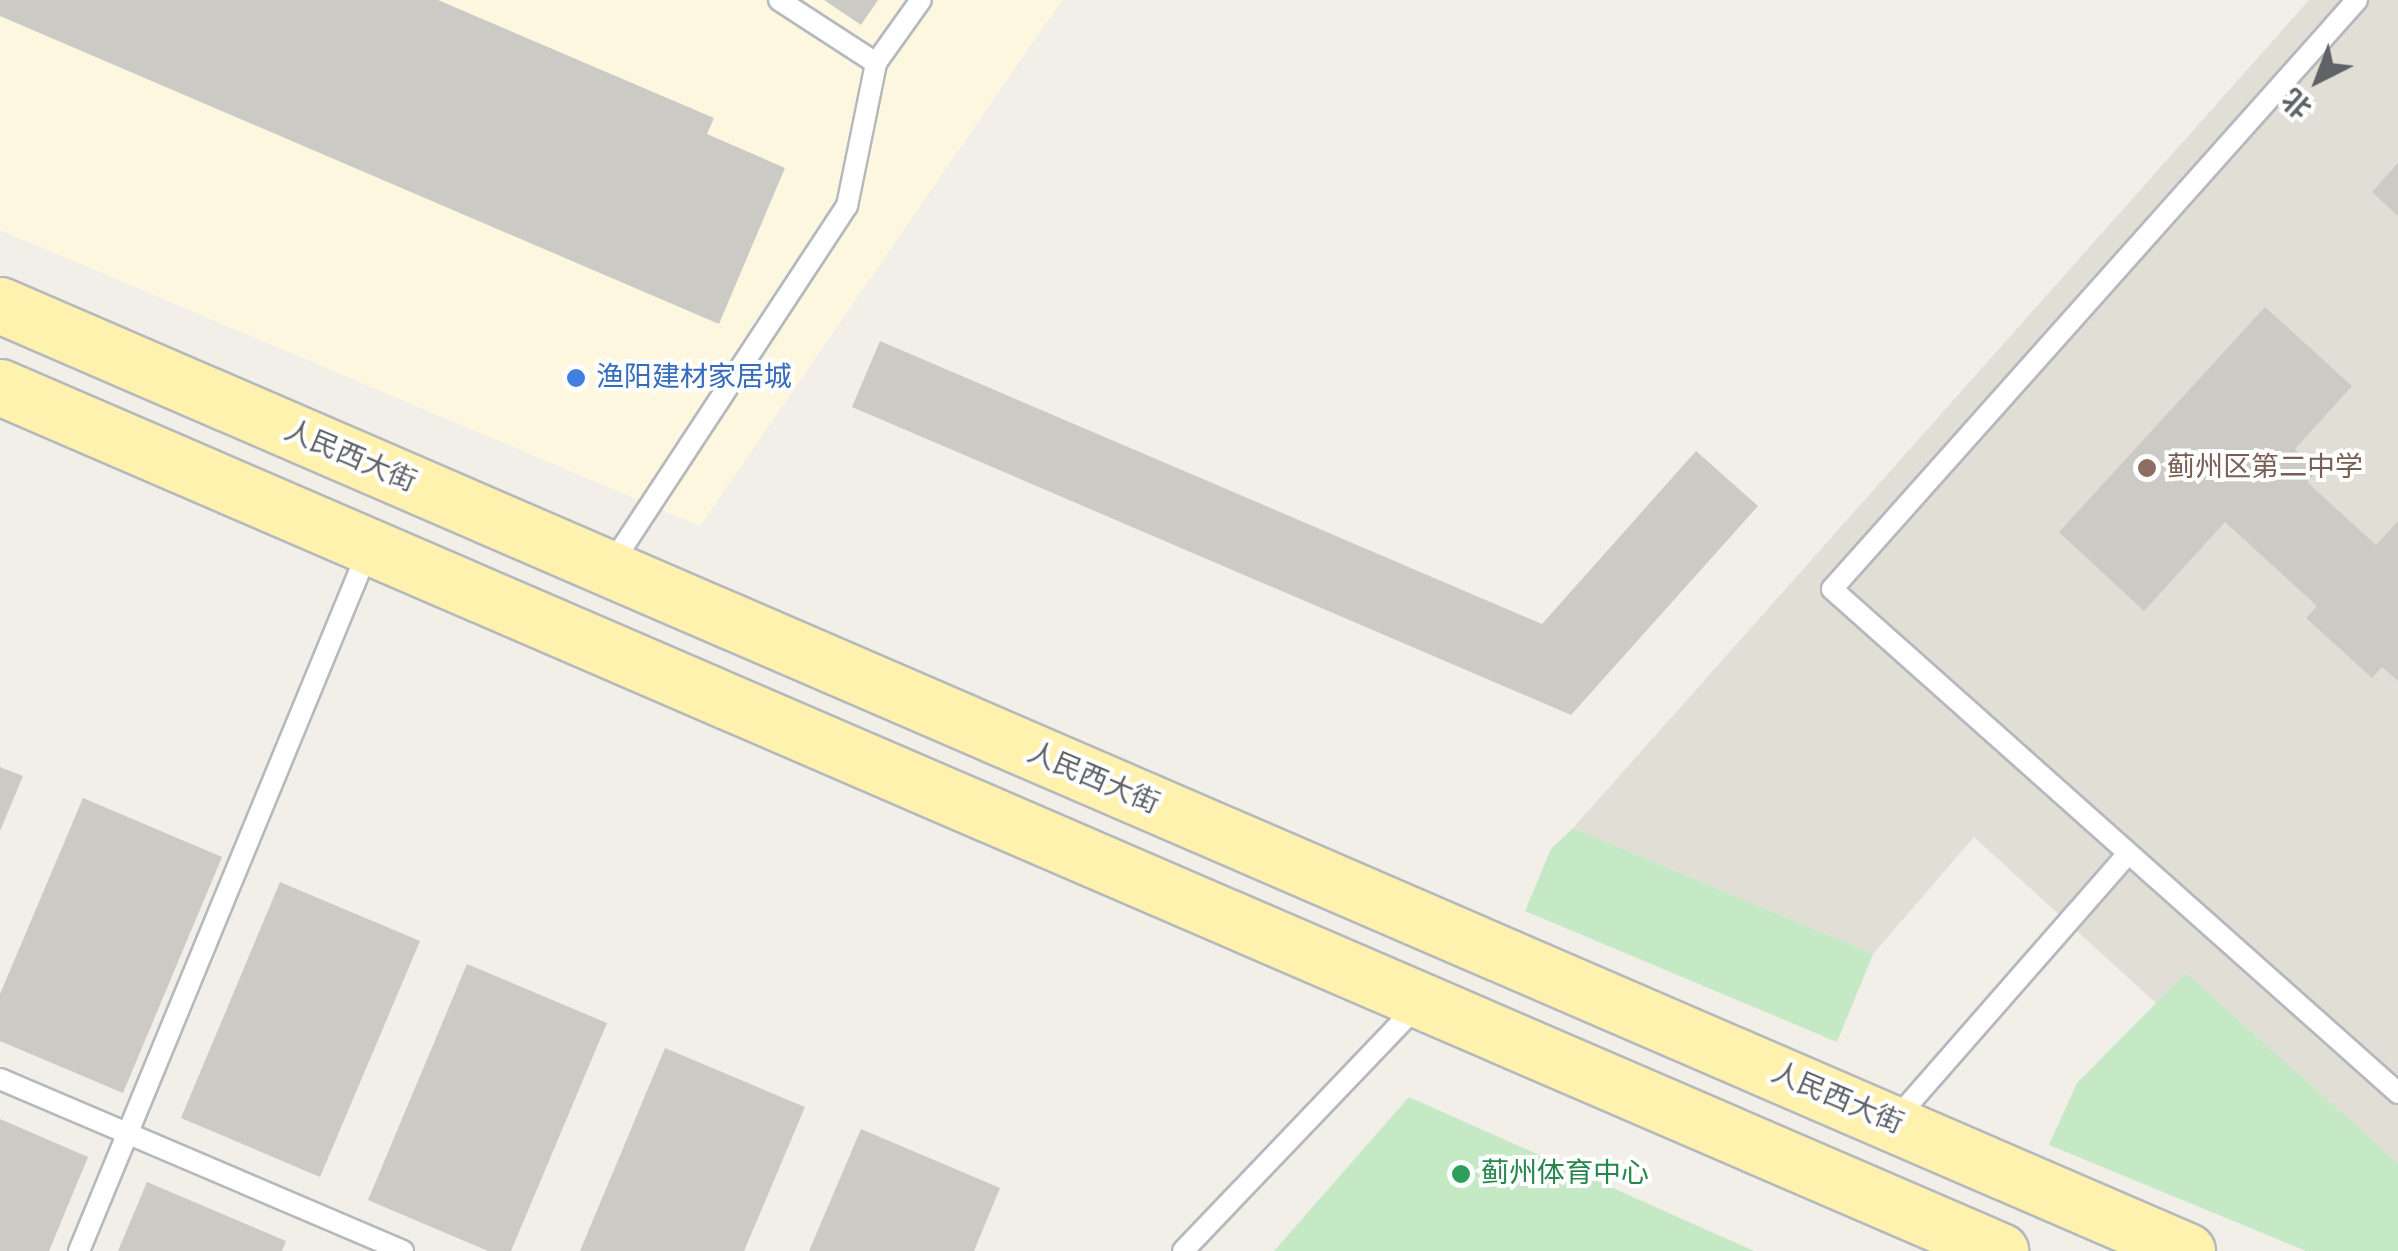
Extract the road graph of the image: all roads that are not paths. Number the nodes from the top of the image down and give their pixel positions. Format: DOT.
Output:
graph roads {
  1 [pos="778,0"];
  2 [pos="921,0"];
  3 [pos="2356,0"];
  4 [pos="876,63"];
  5 [pos="0,305"];
  6 [pos="0,387"];
  7 [pos="370,548"];
  8 [pos="608,569"];
  9 [pos="2127,855"];
  10 [pos="1424,999"];
  11 [pos="0,1079"];
  12 [pos="2398,1092"];
  13 [pos="1893,1123"];
  14 [pos="129,1134"];
  15 [pos="78,1251"];
  16 [pos="403,1251"];
  17 [pos="1183,1251"];
  18 [pos="2000,1251"];
  19 [pos="2187,1251"];
  1 -- 4 [label="lane"];
  2 -- 4 [label="lane"];
  3 -- 9 [label="lane"];
  4 -- 8 [label="lane"];
  5 -- 8 [label="main road, 人民西大街"];
  6 -- 7 [label="main road"];
  7 -- 10 [label="main road"];
  7 -- 14 [label="lane"];
  8 -- 13 [label="main road, 人民西大街"];
  9 -- 12 [label="lane"];
  9 -- 13 [label="lane"];
  10 -- 17 [label="lane"];
  10 -- 18 [label="main road"];
  11 -- 14 [label="lane"];
  13 -- 19 [label="main road, 人民西大街"];
  14 -- 15 [label="lane"];
  14 -- 16 [label="lane"];
}
